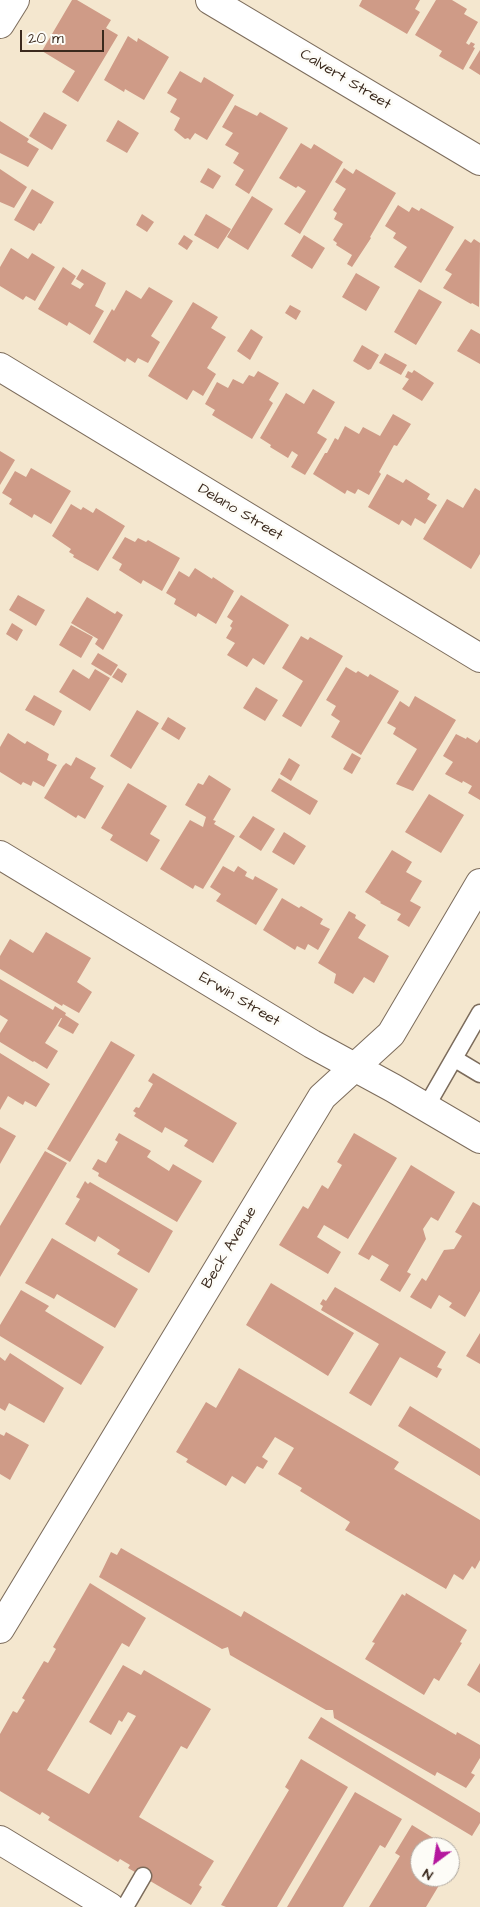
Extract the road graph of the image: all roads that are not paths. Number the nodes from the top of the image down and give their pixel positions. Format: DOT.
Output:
graph roads {
  1 [pos="15,0"];
  2 [pos="210,0"];
  3 [pos="0,24"];
  4 [pos="480,161"];
  5 [pos="0,367"];
  6 [pos="480,658"];
  7 [pos="0,856"];
  8 [pos="480,883"];
  9 [pos="480,1013"];
  10 [pos="455,1059"];
  11 [pos="355,1068"];
  12 [pos="480,1074"];
  13 [pos="426,1107"];
  14 [pos="480,1139"];
  15 [pos="0,1630"];
  16 [pos="0,1840"];
  17 [pos="143,1876"];
  18 [pos="110,1907"];
  19 [pos="125,1907"];
  1 -- 3 [label="street"];
  2 -- 4 [label="street, Calvert Street"];
  5 -- 6 [label="street, Delano Street"];
  7 -- 11 [label="street, Erwin Street"];
  8 -- 11 [label="street, Beck Avenue"];
  9 -- 10 [label="lane"];
  10 -- 12 [label="lane"];
  10 -- 13 [label="lane"];
  11 -- 13 [label="street, Erwin Street"];
  11 -- 15 [label="street, Beck Avenue"];
  13 -- 14 [label="street, Erwin Street"];
  16 -- 18 [label="street"];
  17 -- 19 [label="lane"];
}
